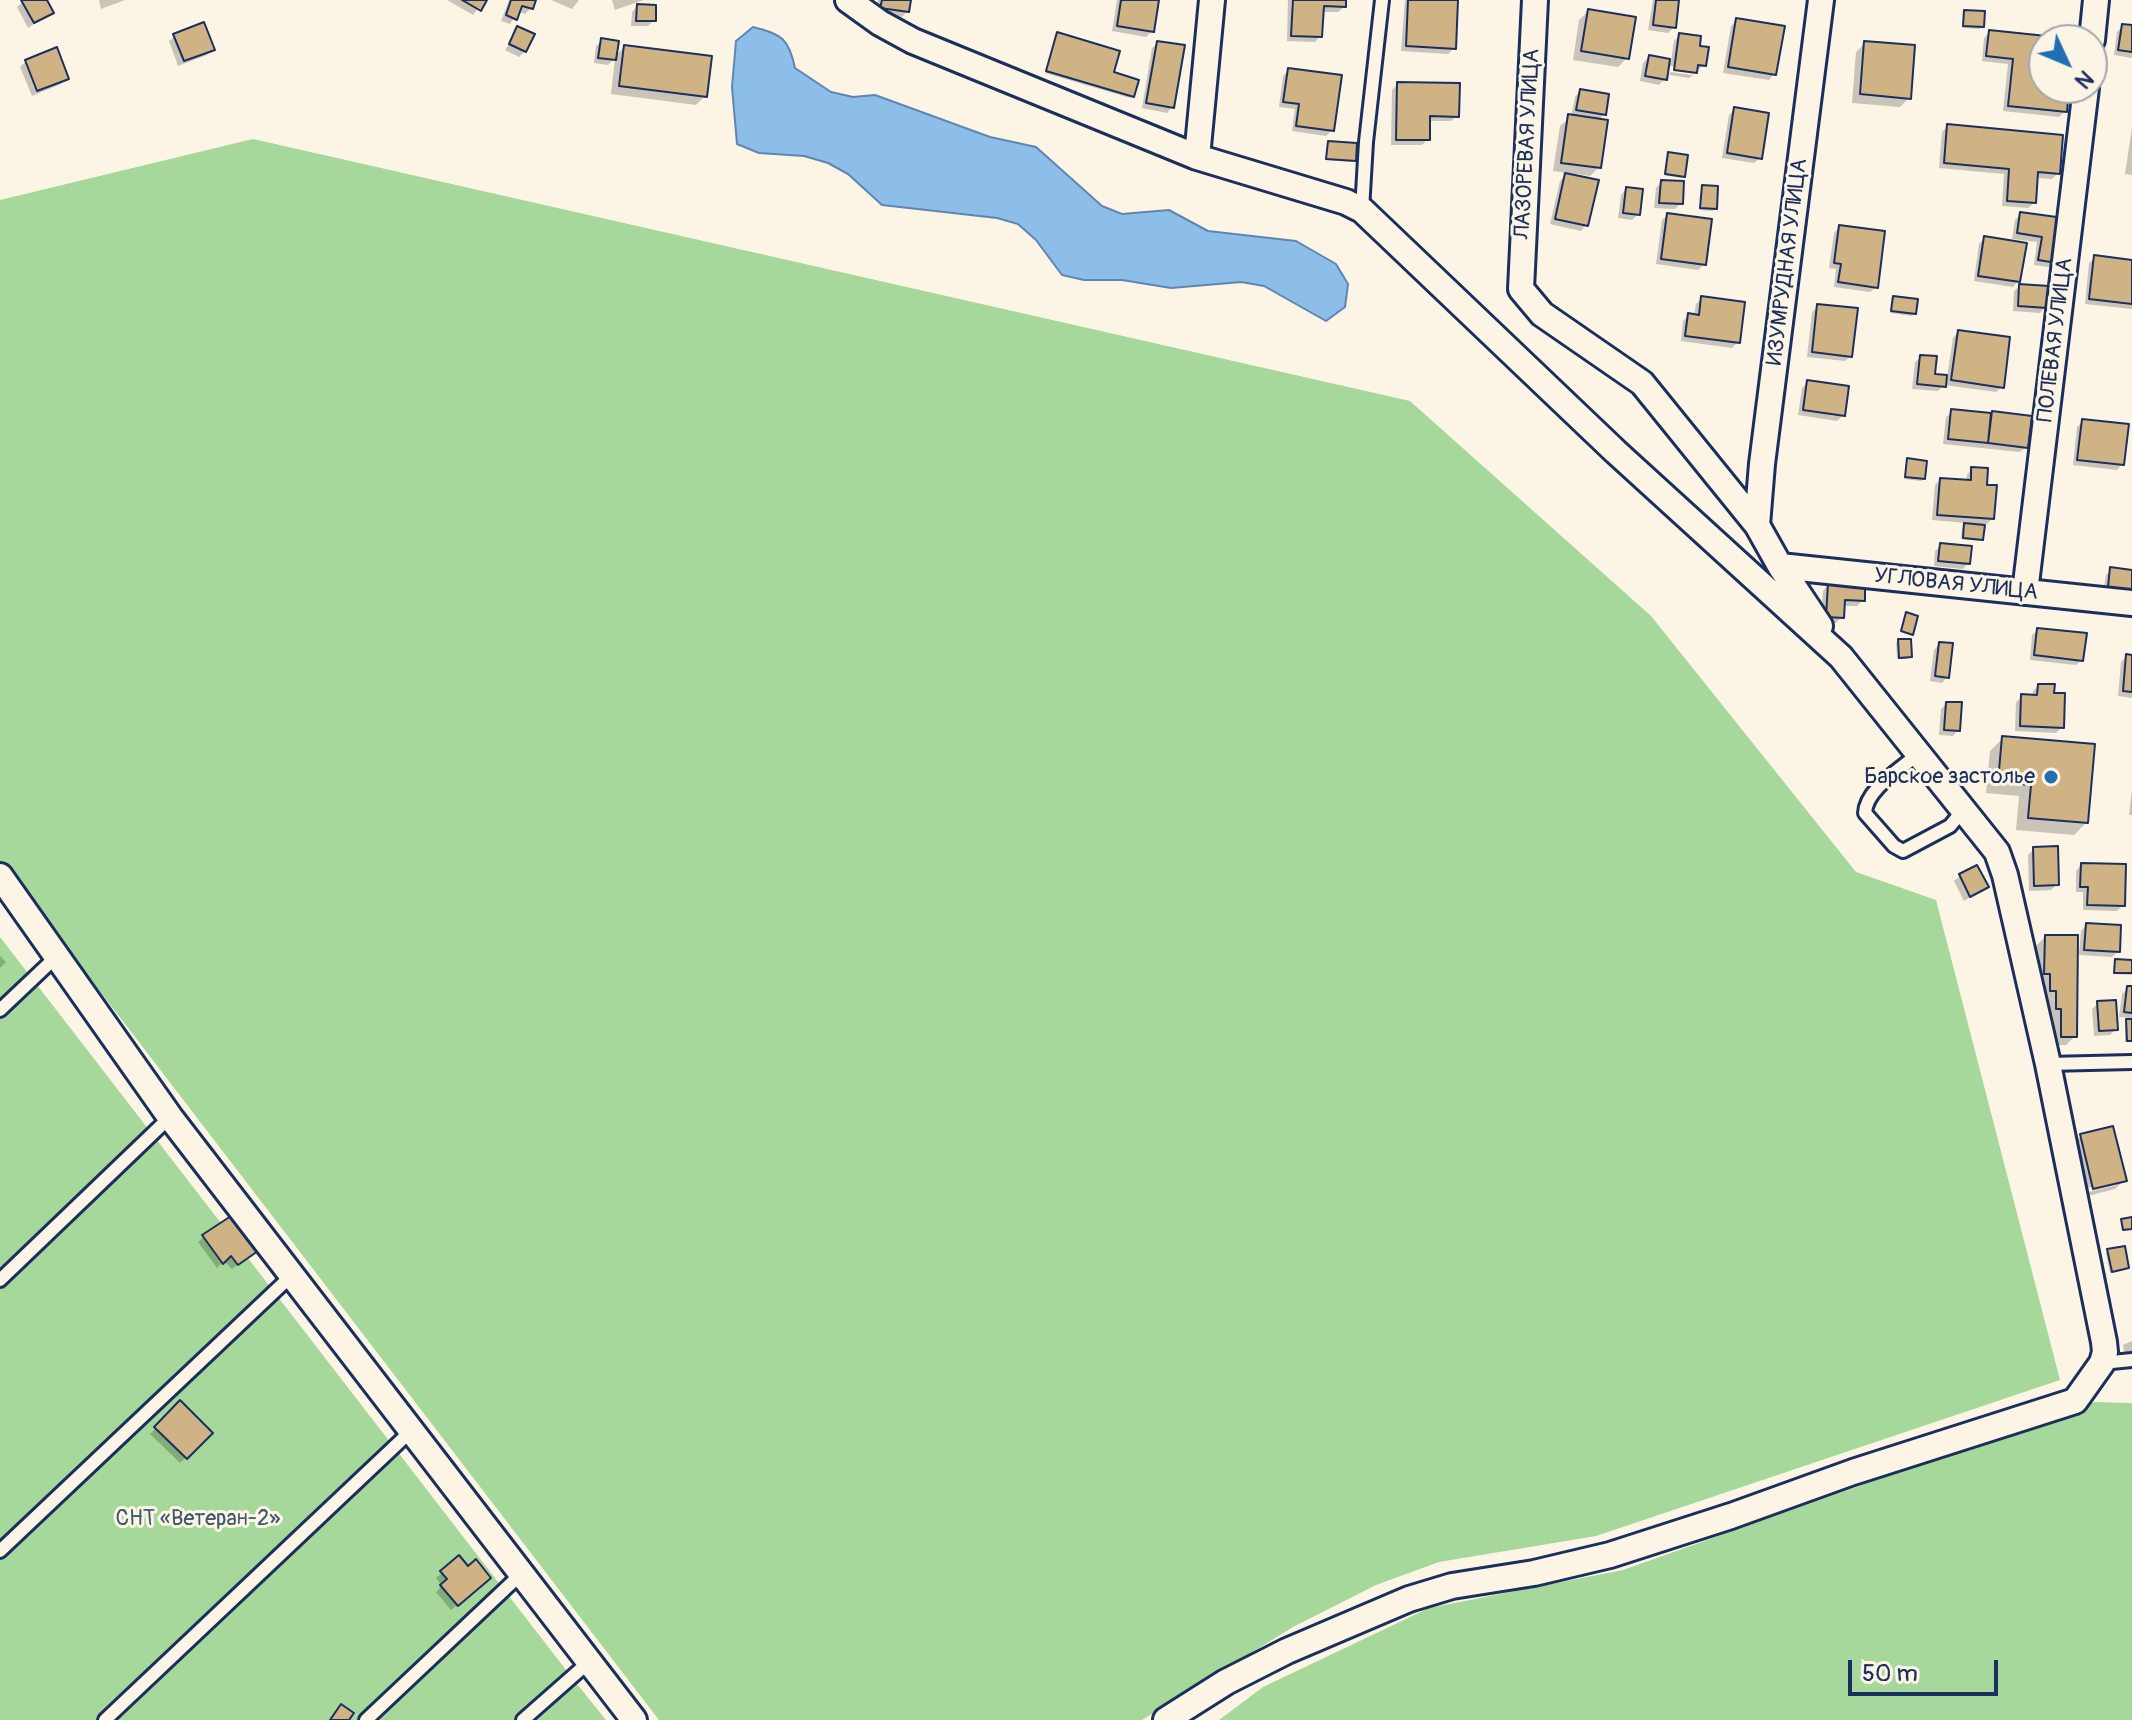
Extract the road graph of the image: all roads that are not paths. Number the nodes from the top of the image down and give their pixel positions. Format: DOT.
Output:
graph roads {
  1 [pos="1212,0"];
  2 [pos="1382,0"];
  3 [pos="1535,0"];
  4 [pos="1821,0"];
  5 [pos="2096,0"];
  6 [pos="857,3"];
  7 [pos="2094,24"];
  8 [pos="2084,104"];
  9 [pos="1197,157"];
  10 [pos="1362,210"];
  11 [pos="1757,525"];
  12 [pos="1780,566"];
  13 [pos="2025,592"];
  14 [pos="2132,603"];
  15 [pos="1841,657"];
  16 [pos="1918,754"];
  17 [pos="1964,809"];
  18 [pos="0,876"];
  19 [pos="57,956"];
  20 [pos="0,1010"];
  21 [pos="2132,1062"];
  22 [pos="2048,1064"];
  23 [pos="170,1117"];
  24 [pos="292,1275"];
  25 [pos="0,1280"];
  26 [pos="2132,1360"];
  27 [pos="2102,1363"];
  28 [pos="412,1430"];
  29 [pos="0,1551"];
  30 [pos="521,1574"];
  31 [pos="590,1661"];
  32 [pos="105,1720"];
  33 [pos="366,1720"];
  34 [pos="523,1720"];
  35 [pos="634,1720"];
  36 [pos="1166,1720"];
  1 -- 9 [label="street"];
  2 -- 10 [label="lane"];
  3 -- 11 [label="street, ЛАЗОРЕВАЯ УЛИЦА"];
  4 -- 11 [label="street, ИЗУМРУДНАЯ УЛИЦА"];
  5 -- 7 [label="street"];
  6 -- 9 [label="street"];
  8 -- 13 [label="street, ПОЛЕВАЯ УЛИЦА"];
  9 -- 10 [label="street"];
  10 -- 15 [label="street"];
  11 -- 12 [label="street"];
  12 -- 13 [label="street, УГЛОВАЯ УЛИЦА"];
  12 -- 15 [label="street"];
  13 -- 14 [label="street, УГЛОВАЯ УЛИЦА"];
  15 -- 16 [label="street"];
  16 -- 17 [label="street"];
  16 -- 17 [label="lane"];
  17 -- 22 [label="street"];
  18 -- 19 [label="street"];
  19 -- 20 [label="lane"];
  19 -- 23 [label="street"];
  21 -- 22 [label="lane"];
  22 -- 27 [label="street"];
  23 -- 24 [label="street"];
  23 -- 25 [label="lane"];
  24 -- 28 [label="street"];
  24 -- 29 [label="lane"];
  26 -- 27 [label="lane"];
  27 -- 36 [label="street"];
  28 -- 30 [label="street"];
  28 -- 32 [label="lane"];
  30 -- 31 [label="street"];
  30 -- 33 [label="lane"];
  31 -- 34 [label="lane"];
  31 -- 35 [label="street"];
}
